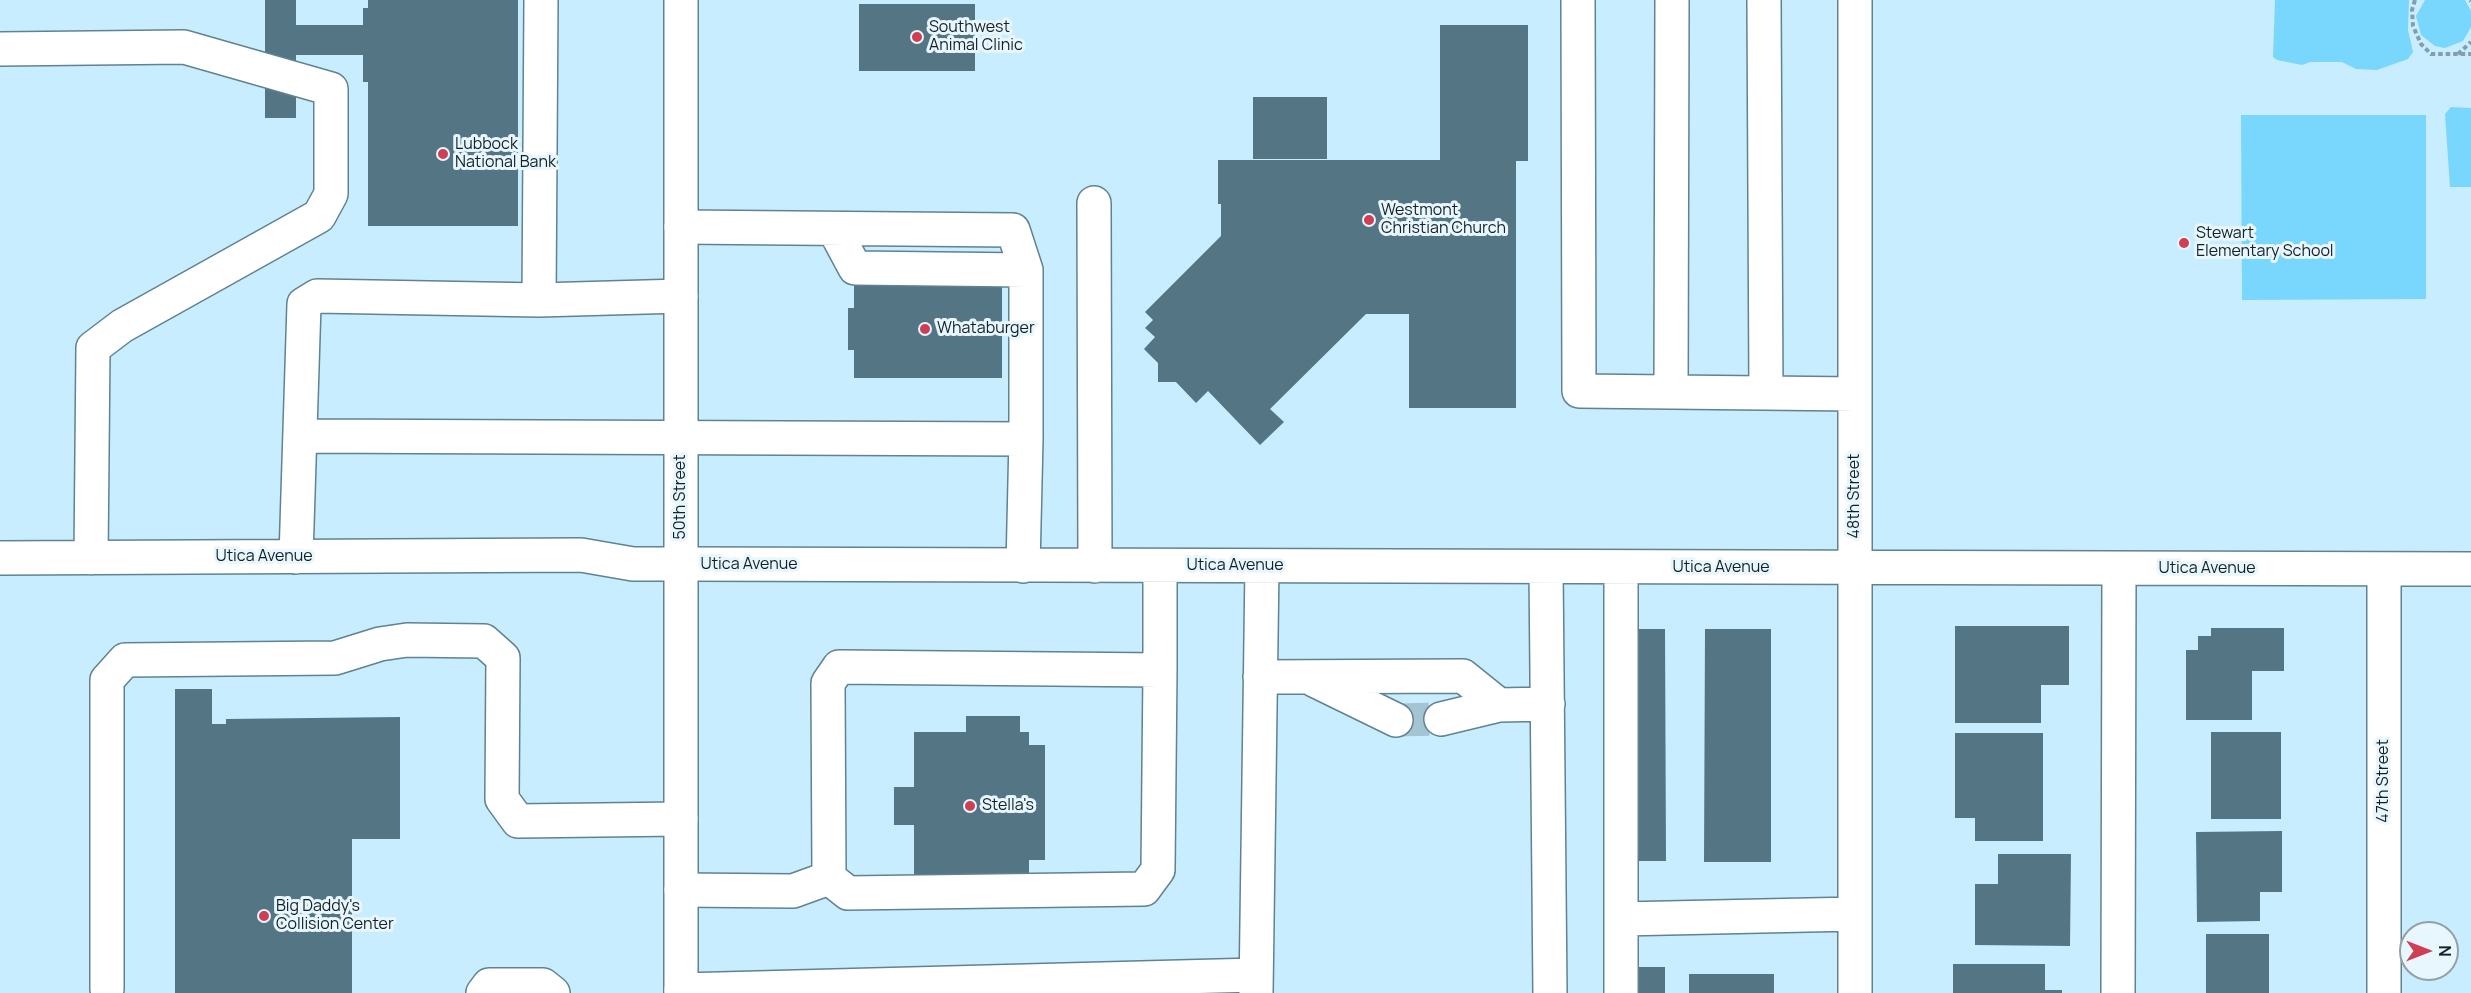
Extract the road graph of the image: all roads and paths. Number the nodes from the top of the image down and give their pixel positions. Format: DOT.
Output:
graph roads {
  1 [pos="541,0"];
  2 [pos="681,0"];
  3 [pos="1578,0"];
  4 [pos="1672,0"];
  5 [pos="1764,0"];
  6 [pos="1855,0"];
  7 [pos="2415,0"];
  8 [pos="2471,42"];
  9 [pos="0,49"];
  10 [pos="2457,54"];
  11 [pos="2471,54"];
  12 [pos="1094,203"];
  13 [pos="681,227"];
  14 [pos="681,296"];
  15 [pos="539,300"];
  16 [pos="1671,392"];
  17 [pos="1766,393"];
  18 [pos="1855,394"];
  19 [pos="300,436"];
  20 [pos="681,438"];
  21 [pos="1026,439"];
  22 [pos="296,556"];
  23 [pos="0,558"];
  24 [pos="91,558"];
  25 [pos="681,564"];
  26 [pos="1023,566"];
  27 [pos="1095,566"];
  28 [pos="1160,566"];
  29 [pos="1262,566"];
  30 [pos="1546,568"];
  31 [pos="1621,568"];
  32 [pos="1855,569"];
  33 [pos="2119,569"];
  34 [pos="2384,569"];
  35 [pos="2471,569"];
  36 [pos="1160,670"];
  37 [pos="1260,677"];
  38 [pos="1310,677"];
  39 [pos="1548,704"];
  40 [pos="1499,705"];
  41 [pos="1441,719"];
  42 [pos="1396,720"];
  43 [pos="681,819"];
  44 [pos="830,879"];
  45 [pos="681,890"];
  46 [pos="1855,914"];
  47 [pos="1621,919"];
  48 [pos="1256,984"];
  49 [pos="1049,986"];
  50 [pos="107,989"];
  51 [pos="681,991"];
  52 [pos="483,993"];
  53 [pos="553,993"];
  54 [pos="1550,993"];
  55 [pos="1622,993"];
  56 [pos="1855,993"];
  57 [pos="2118,993"];
  58 [pos="2384,993"];
  1 -- 15 [label="street"];
  2 -- 13 [label="street, 50th Street"];
  3 -- 16 [label="street"];
  4 -- 16 [label="street"];
  5 -- 17 [label="street"];
  6 -- 18 [label="street, 48th Street"];
  7 -- 10 [label="path"];
  8 -- 10 [label="path"];
  9 -- 24 [label="street"];
  10 -- 11 [label="path"];
  12 -- 27 [label="street"];
  13 -- 14 [label="street, 50th Street"];
  13 -- 21 [label="street"];
  14 -- 15 [label="street"];
  14 -- 20 [label="street, 50th Street"];
  15 -- 19 [label="street"];
  16 -- 17 [label="street"];
  17 -- 18 [label="street"];
  18 -- 32 [label="street, 48th Street"];
  19 -- 20 [label="street"];
  19 -- 22 [label="street"];
  20 -- 21 [label="street"];
  20 -- 25 [label="street, 50th Street"];
  21 -- 26 [label="street"];
  22 -- 24 [label="street, Utica Avenue"];
  22 -- 25 [label="street, Utica Avenue"];
  23 -- 24 [label="street, Utica Avenue"];
  25 -- 26 [label="street, Utica Avenue"];
  25 -- 43 [label="street, 50th Street"];
  26 -- 27 [label="street, Utica Avenue"];
  27 -- 28 [label="street, Utica Avenue"];
  28 -- 29 [label="street, Utica Avenue"];
  28 -- 36 [label="street"];
  29 -- 30 [label="street, Utica Avenue"];
  29 -- 37 [label="street"];
  30 -- 31 [label="street, Utica Avenue"];
  30 -- 39 [label="street"];
  31 -- 32 [label="street, Utica Avenue"];
  31 -- 47 [label="street"];
  32 -- 33 [label="street, Utica Avenue"];
  32 -- 46 [label="street, 48th Street"];
  33 -- 34 [label="street, Utica Avenue"];
  33 -- 57 [label="street"];
  34 -- 35 [label="street, Utica Avenue"];
  34 -- 58 [label="street, 47th Street"];
  36 -- 44 [label="street"];
  36 -- 44 [label="street"];
  37 -- 38 [label="street"];
  37 -- 48 [label="street"];
  38 -- 40 [label="street"];
  38 -- 42 [label="street"];
  39 -- 40 [label="street"];
  39 -- 54 [label="street"];
  40 -- 41 [label="street"];
  43 -- 45 [label="street, 50th Street"];
  43 -- 50 [label="street"];
  44 -- 45 [label="street"];
  45 -- 51 [label="street, 50th Street"];
  46 -- 47 [label="street"];
  46 -- 56 [label="street, 48th Street"];
  47 -- 55 [label="street"];
  48 -- 49 [label="street"];
  49 -- 51 [label="street"];
  52 -- 53 [label="street"];
}
